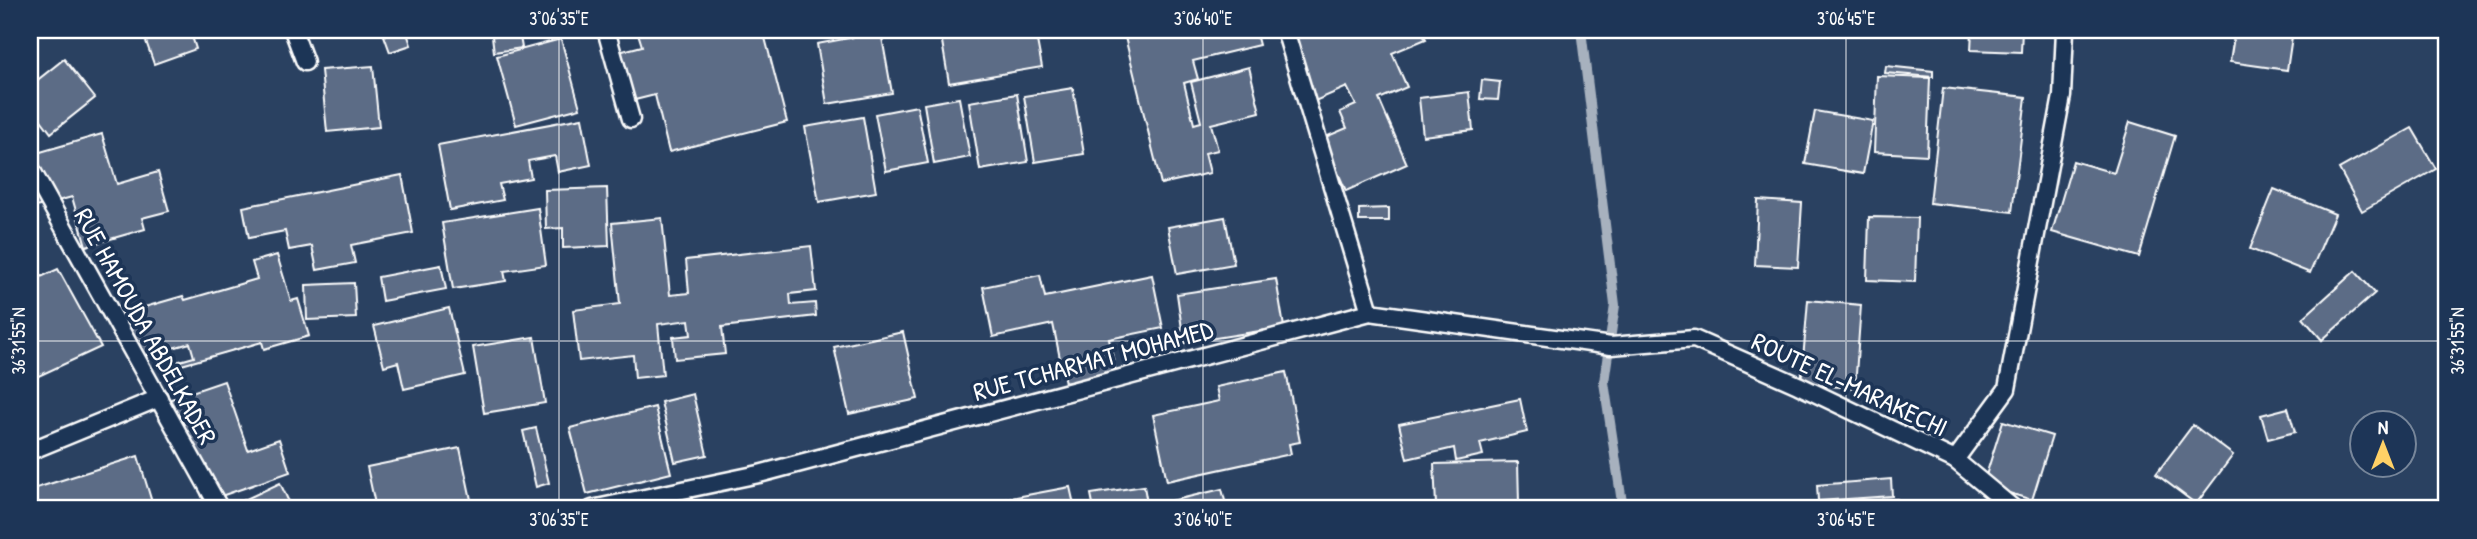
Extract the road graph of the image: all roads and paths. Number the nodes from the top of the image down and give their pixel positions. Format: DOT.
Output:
graph roads {
  1 [pos="293,30"];
  2 [pos="606,30"];
  3 [pos="1285,30"];
  4 [pos="2065,30"];
  5 [pos="305,62"];
  6 [pos="631,119"];
  7 [pos="30,167"];
  8 [pos="1370,312"];
  9 [pos="1611,346"];
  10 [pos="159,398"];
  11 [pos="30,451"];
  12 [pos="1955,460"];
  13 [pos="220,509"];
  14 [pos="592,509"];
  15 [pos="2014,509"];
  1 -- 5 [label="lane"];
  2 -- 6 [label="lane"];
  3 -- 8 [label="lane"];
  4 -- 12 [label="lane, ROUTE EL-MARAKECHI"];
  7 -- 10 [label="lane, RUE HAMOUDA ABDELKADER"];
  8 -- 9 [label="lane, RUE TCHARMAT MOHAMED"];
  8 -- 14 [label="lane, RUE TCHARMAT MOHAMED"];
  9 -- 12 [label="lane, ROUTE EL-MARAKECHI"];
  10 -- 11 [label="lane"];
  10 -- 13 [label="lane, RUE HAMOUDA ABDELKADER"];
  12 -- 15 [label="lane"];
}
